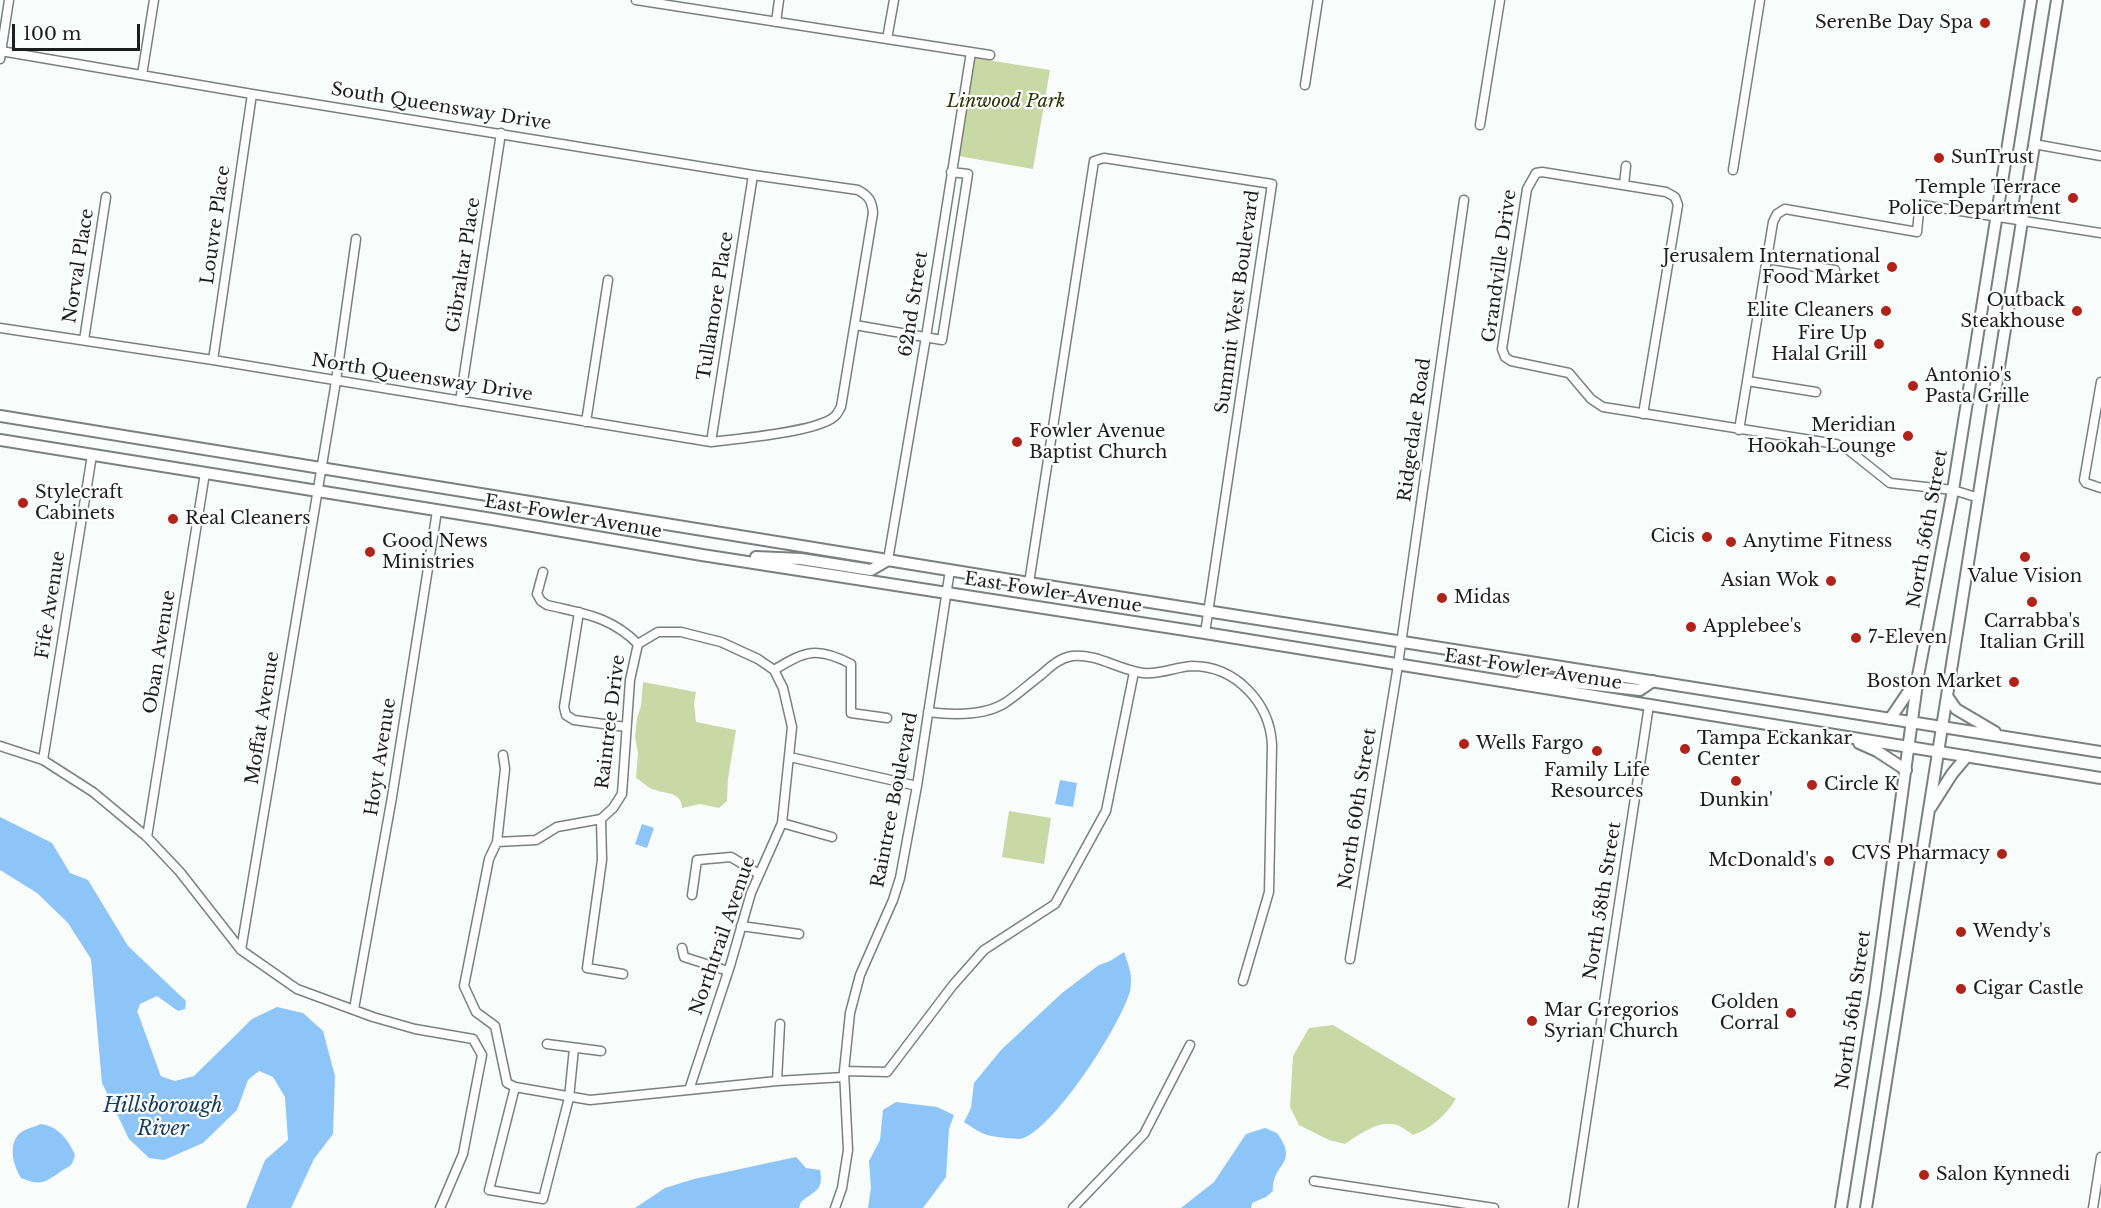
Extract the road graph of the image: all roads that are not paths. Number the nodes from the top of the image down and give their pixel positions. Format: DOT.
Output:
graph roads {
  1 [pos="9,0"];
  2 [pos="154,0"];
  3 [pos="636,0"];
  4 [pos="779,0"];
  5 [pos="894,0"];
  6 [pos="1317,0"];
  7 [pos="1500,0"];
  8 [pos="1760,0"];
  9 [pos="2031,0"];
  10 [pos="2057,0"];
  11 [pos="776,22"];
  12 [pos="887,39"];
  13 [pos="971,52"];
  14 [pos="1,55"];
  15 [pos="990,55"];
  16 [pos="142,75"];
  17 [pos="1305,85"];
  18 [pos="252,94"];
  19 [pos="1480,125"];
  20 [pos="501,133"];
  21 [pos="2034,144"];
  22 [pos="2101,156"];
  23 [pos="1626,166"];
  24 [pos="1733,170"];
  25 [pos="951,172"];
  26 [pos="753,175"];
  27 [pos="1624,185"];
  28 [pos="106,197"];
  29 [pos="1464,200"];
  30 [pos="1997,217"];
  31 [pos="2022,221"];
  32 [pos="2101,233"];
  33 [pos="356,239"];
  34 [pos="1767,259"];
  35 [pos="1835,270"];
  36 [pos="608,280"];
  37 [pos="855,325"];
  38 [pos="0,328"];
  39 [pos="926,337"];
  40 [pos="84,340"];
  41 [pos="213,360"];
  42 [pos="336,381"];
  43 [pos="1747,381"];
  44 [pos="2101,382"];
  45 [pos="1816,392"];
  46 [pos="460,401"];
  47 [pos="1643,414"];
  48 [pos="0,416"];
  49 [pos="586,422"];
  50 [pos="1739,430"];
  51 [pos="0,440"];
  52 [pos="711,442"];
  53 [pos="93,455"];
  54 [pos="321,468"];
  55 [pos="205,473"];
  56 [pos="2101,488"];
  57 [pos="1953,490"];
  58 [pos="318,491"];
  59 [pos="1979,498"];
  60 [pos="437,511"];
  61 [pos="702,555"];
  62 [pos="888,560"];
  63 [pos="950,570"];
  64 [pos="543,572"];
  65 [pos="1029,583"];
  66 [pos="946,592"];
  67 [pos="579,612"];
  68 [pos="1209,612"];
  69 [pos="1205,633"];
  70 [pos="1401,642"];
  71 [pos="638,644"];
  72 [pos="1398,665"];
  73 [pos="774,670"];
  74 [pos="1134,672"];
  75 [pos="1918,676"];
  76 [pos="1653,681"];
  77 [pos="1518,684"];
  78 [pos="1947,696"];
  79 [pos="1649,705"];
  80 [pos="928,712"];
  81 [pos="887,718"];
  82 [pos="1890,720"];
  83 [pos="1912,722"];
  84 [pos="626,727"];
  85 [pos="1942,727"];
  86 [pos="2003,736"];
  87 [pos="1848,738"];
  88 [pos="0,746"];
  89 [pos="1908,746"];
  90 [pos="1938,751"];
  91 [pos="2101,752"];
  92 [pos="502,755"];
  93 [pos="1967,756"];
  94 [pos="790,757"];
  95 [pos="43,760"];
  96 [pos="1906,770"];
  97 [pos="2101,778"];
  98 [pos="917,786"];
  99 [pos="1928,813"];
  100 [pos="601,819"];
  101 [pos="782,823"];
  102 [pos="147,837"];
  103 [pos="832,837"];
  104 [pos="497,842"];
  105 [pos="759,874"];
  106 [pos="692,894"];
  107 [pos="741,926"];
  108 [pos="799,934"];
  109 [pos="682,948"];
  110 [pos="241,950"];
  111 [pos="1350,959"];
  112 [pos="728,971"];
  113 [pos="623,974"];
  114 [pos="1243,981"];
  115 [pos="354,1009"];
  116 [pos="780,1024"];
  117 [pos="547,1044"];
  118 [pos="1190,1045"];
  119 [pos="574,1047"];
  120 [pos="602,1051"];
  121 [pos="844,1074"];
  122 [pos="777,1080"];
  123 [pos="515,1087"];
  124 [pos="689,1090"];
  125 [pos="569,1098"];
  126 [pos="2101,1156"];
  127 [pos="1314,1181"];
  128 [pos="1438,1204"];
  129 [pos="440,1208"];
  130 [pos="835,1208"];
  131 [pos="1073,1208"];
  132 [pos="1494,1208"];
  133 [pos="1573,1208"];
  134 [pos="1841,1208"];
  135 [pos="1866,1208"];
  136 [pos="2093,1208"];
  1 -- 14 [label="street"];
  2 -- 16 [label="street"];
  3 -- 11 [label="street"];
  4 -- 11 [label="street"];
  5 -- 12 [label="street"];
  6 -- 17 [label="street"];
  7 -- 19 [label="street"];
  8 -- 24 [label="street"];
  9 -- 30 [label="main road, North 56th Street"];
  10 -- 21 [label="main road"];
  11 -- 12 [label="street"];
  12 -- 13 [label="street"];
  13 -- 15 [label="street"];
  13 -- 25 [label="street, 62nd Street"];
  14 -- 16 [label="street, South Queensway Drive"];
  16 -- 18 [label="street, South Queensway Drive"];
  18 -- 20 [label="street, South Queensway Drive"];
  18 -- 41 [label="street, Louvre Place"];
  20 -- 26 [label="street, South Queensway Drive"];
  20 -- 46 [label="street, Gibraltar Place"];
  21 -- 22 [label="street"];
  21 -- 31 [label="main road"];
  23 -- 27 [label="street"];
  25 -- 39 [label="street, 62nd Street"];
  25 -- 39 [label="street"];
  26 -- 37 [label="street, South Queensway Drive"];
  26 -- 52 [label="street, Tullamore Place"];
  27 -- 47 [label="street, Grandville Drive"];
  27 -- 47 [label="street, Grandville Drive"];
  28 -- 40 [label="street, Norval Place"];
  29 -- 70 [label="street, Ridgedale Road"];
  30 -- 31 [label="street"];
  30 -- 34 [label="street"];
  30 -- 57 [label="main road, North 56th Street"];
  31 -- 32 [label="street"];
  31 -- 59 [label="main road"];
  33 -- 42 [label="street, Moffat Avenue"];
  34 -- 35 [label="street"];
  34 -- 43 [label="street"];
  36 -- 49 [label="street"];
  37 -- 39 [label="street"];
  37 -- 52 [label="street, North Queensway Drive"];
  38 -- 40 [label="street, North Queensway Drive"];
  39 -- 62 [label="street, 62nd Street"];
  40 -- 41 [label="street, North Queensway Drive"];
  41 -- 42 [label="street, North Queensway Drive"];
  42 -- 46 [label="street, North Queensway Drive"];
  42 -- 54 [label="street, Moffat Avenue"];
  43 -- 45 [label="street"];
  43 -- 50 [label="street"];
  44 -- 56 [label="street"];
  46 -- 49 [label="street, North Queensway Drive"];
  47 -- 50 [label="street, Grandville Drive"];
  48 -- 54 [label="main road, East Fowler Avenue"];
  49 -- 52 [label="street, North Queensway Drive"];
  50 -- 57 [label="street, Grandville Drive"];
  51 -- 53 [label="main road, East Fowler Avenue"];
  53 -- 55 [label="main road, East Fowler Avenue"];
  53 -- 95 [label="street, Fife Avenue"];
  54 -- 58 [label="street, Moffat Avenue"];
  54 -- 62 [label="main road, East Fowler Avenue"];
  55 -- 58 [label="main road, East Fowler Avenue"];
  55 -- 102 [label="street, Oban Avenue"];
  57 -- 59 [label="street, Grandville Drive"];
  57 -- 75 [label="main road, North 56th Street"];
  58 -- 60 [label="main road, East Fowler Avenue"];
  58 -- 110 [label="street, Moffat Avenue"];
  59 -- 78 [label="main road"];
  60 -- 61 [label="main road, East Fowler Avenue"];
  60 -- 115 [label="street, Hoyt Avenue"];
  61 -- 62 [label="main road"];
  61 -- 66 [label="main road, East Fowler Avenue"];
  62 -- 63 [label="main road, East Fowler Avenue"];
  63 -- 65 [label="main road, East Fowler Avenue"];
  63 -- 66 [label="street, Raintree Boulevard"];
  64 -- 67 [label="street"];
  65 -- 68 [label="main road, East Fowler Avenue"];
  65 -- 68 [label="street, Summit West Boulevard"];
  66 -- 69 [label="main road, East Fowler Avenue"];
  66 -- 80 [label="street, Raintree Boulevard"];
  67 -- 71 [label="street"];
  67 -- 84 [label="street"];
  68 -- 69 [label="street, Summit West Boulevard"];
  68 -- 70 [label="main road, East Fowler Avenue"];
  69 -- 72 [label="main road, East Fowler Avenue"];
  70 -- 72 [label="street, Ridgedale Road"];
  70 -- 76 [label="main road, East Fowler Avenue"];
  71 -- 73 [label="street, Raintree Drive"];
  71 -- 84 [label="street, Raintree Drive"];
  72 -- 77 [label="main road, East Fowler Avenue"];
  72 -- 111 [label="street, North 60th Street"];
  73 -- 81 [label="street"];
  73 -- 94 [label="street"];
  74 -- 80 [label="street"];
  74 -- 114 [label="street"];
  74 -- 121 [label="street"];
  75 -- 82 [label="main road"];
  75 -- 83 [label="main road, North 56th Street"];
  76 -- 77 [label="main road"];
  76 -- 82 [label="main road, East Fowler Avenue"];
  77 -- 79 [label="main road, East Fowler Avenue"];
  78 -- 85 [label="main road"];
  78 -- 86 [label="main road"];
  79 -- 87 [label="main road, East Fowler Avenue"];
  79 -- 133 [label="street, North 58th Street"];
  80 -- 98 [label="street, Raintree Boulevard"];
  82 -- 83 [label="main road, East Fowler Avenue"];
  83 -- 85 [label="main road, East Fowler Avenue"];
  83 -- 89 [label="main road, North 56th Street"];
  84 -- 100 [label="street, Raintree Drive"];
  85 -- 86 [label="main road, East Fowler Avenue"];
  85 -- 90 [label="main road"];
  86 -- 91 [label="main road, East Fowler Avenue"];
  87 -- 89 [label="main road, East Fowler Avenue"];
  87 -- 96 [label="main road"];
  88 -- 95 [label="street"];
  89 -- 90 [label="main road, East Fowler Avenue"];
  89 -- 96 [label="main road, North 56th Street"];
  90 -- 93 [label="main road, East Fowler Avenue"];
  90 -- 99 [label="main road"];
  92 -- 104 [label="street"];
  93 -- 97 [label="main road, East Fowler Avenue"];
  93 -- 99 [label="main road"];
  94 -- 98 [label="street"];
  94 -- 101 [label="street, Northtrail Avenue"];
  95 -- 102 [label="street"];
  96 -- 134 [label="main road, North 56th Street"];
  98 -- 121 [label="street, Raintree Boulevard"];
  99 -- 135 [label="main road"];
  100 -- 104 [label="street"];
  100 -- 113 [label="street"];
  101 -- 103 [label="street"];
  101 -- 105 [label="street, Northtrail Avenue"];
  102 -- 110 [label="street"];
  104 -- 123 [label="street"];
  105 -- 106 [label="street"];
  105 -- 107 [label="street, Northtrail Avenue"];
  107 -- 108 [label="street"];
  107 -- 112 [label="street, Northtrail Avenue"];
  109 -- 112 [label="street"];
  110 -- 115 [label="street"];
  112 -- 124 [label="street, Northtrail Avenue"];
  115 -- 129 [label="street"];
  116 -- 122 [label="street"];
  117 -- 119 [label="street"];
  118 -- 131 [label="street"];
  119 -- 120 [label="street"];
  119 -- 125 [label="street"];
  121 -- 122 [label="street"];
  121 -- 130 [label="street, Raintree Boulevard"];
  122 -- 124 [label="street"];
  123 -- 125 [label="street"];
  123 -- 125 [label="street"];
  124 -- 125 [label="street"];
  126 -- 136 [label="street"];
  127 -- 128 [label="street"];
  128 -- 132 [label="street"];
}
